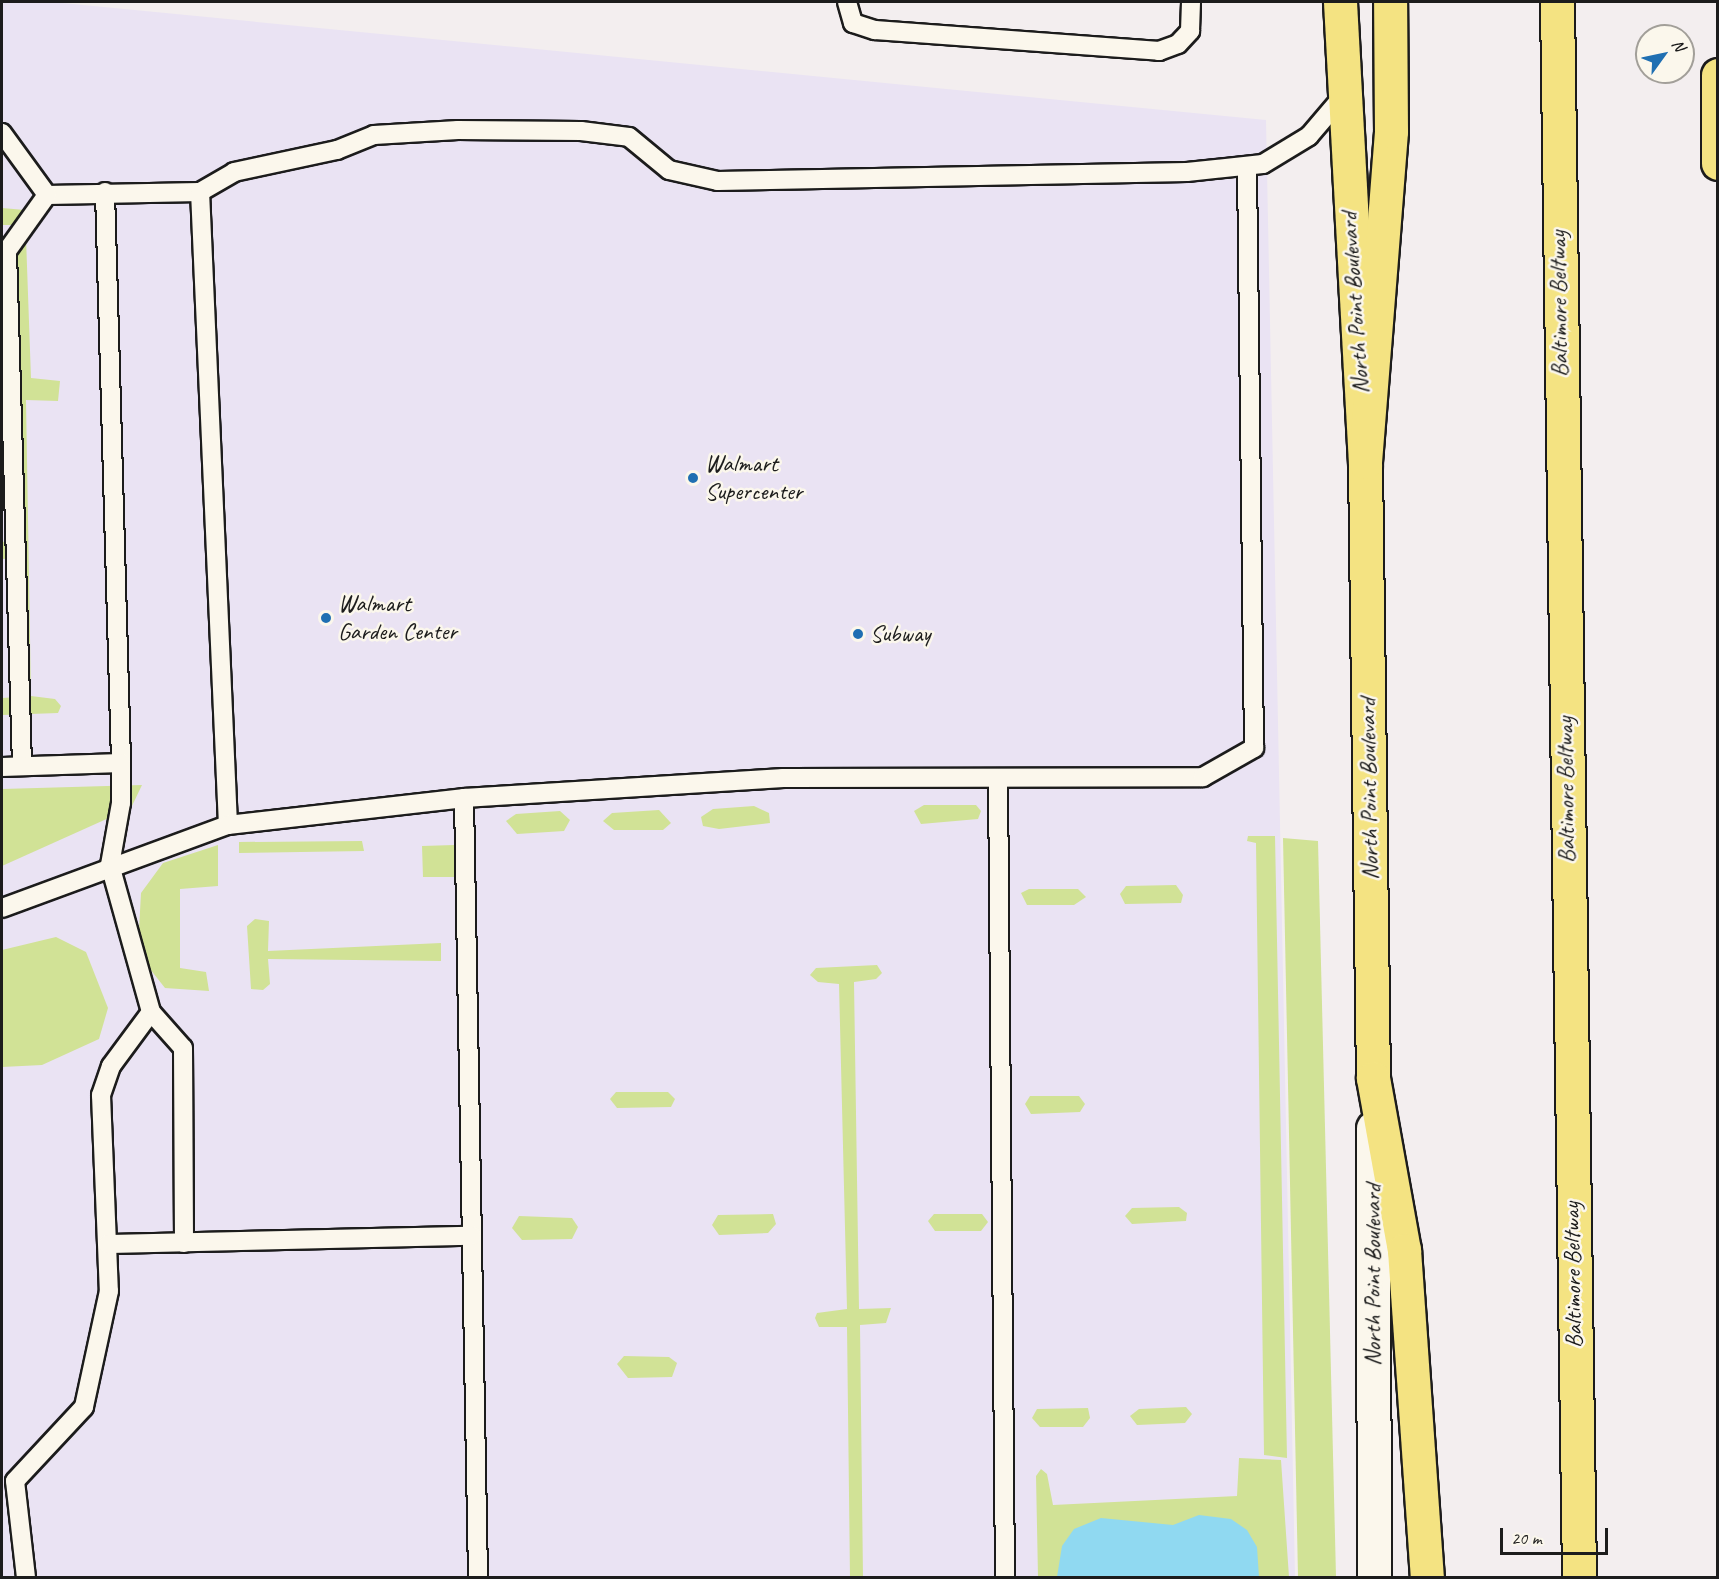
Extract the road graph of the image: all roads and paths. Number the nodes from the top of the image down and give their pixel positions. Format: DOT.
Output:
graph roads {
  1 [pos="848,2"];
  2 [pos="1191,2"];
  3 [pos="1340,2"];
  4 [pos="1390,2"];
  5 [pos="1557,2"];
  6 [pos="1718,75"];
  7 [pos="1344,95"];
  8 [pos="2,133"];
  9 [pos="1718,163"];
  10 [pos="1247,166"];
  11 [pos="105,192"];
  12 [pos="200,192"];
  13 [pos="47,195"];
  14 [pos="1365,462"];
  15 [pos="121,763"];
  16 [pos="22,766"];
  17 [pos="2,767"];
  18 [pos="998,778"];
  19 [pos="464,798"];
  20 [pos="228,825"];
  21 [pos="110,865"];
  22 [pos="2,908"];
  23 [pos="151,1012"];
  24 [pos="1373,1078"];
  25 [pos="472,1236"];
  26 [pos="184,1243"];
  27 [pos="108,1244"];
  28 [pos="1373,1574"];
  29 [pos="26,1578"];
  30 [pos="478,1578"];
  31 [pos="1005,1578"];
  32 [pos="1427,1578"];
  33 [pos="1579,1578"];
  1 -- 2 [label="lane"];
  3 -- 7 [label="main road, North Point Boulevard"];
  4 -- 14 [label="main road"];
  5 -- 33 [label="main road, Baltimore Beltway"];
  6 -- 9 [label="main road"];
  7 -- 10 [label="lane"];
  7 -- 14 [label="main road, North Point Boulevard"];
  8 -- 13 [label="lane"];
  10 -- 12 [label="lane"];
  10 -- 18 [label="lane"];
  11 -- 12 [label="lane"];
  11 -- 13 [label="lane"];
  11 -- 15 [label="lane"];
  12 -- 20 [label="lane"];
  13 -- 16 [label="lane"];
  14 -- 24 [label="main road, North Point Boulevard"];
  15 -- 16 [label="lane"];
  15 -- 21 [label="lane"];
  16 -- 17 [label="lane"];
  18 -- 19 [label="lane"];
  18 -- 31 [label="lane"];
  19 -- 20 [label="lane"];
  19 -- 25 [label="lane"];
  20 -- 21 [label="lane"];
  21 -- 22 [label="lane"];
  21 -- 23 [label="lane"];
  23 -- 26 [label="lane"];
  23 -- 27 [label="lane"];
  24 -- 28 [label="main road, North Point Boulevard"];
  24 -- 32 [label="main road"];
  25 -- 26 [label="lane"];
  25 -- 30 [label="lane"];
  26 -- 27 [label="lane"];
  27 -- 29 [label="lane"];
}
